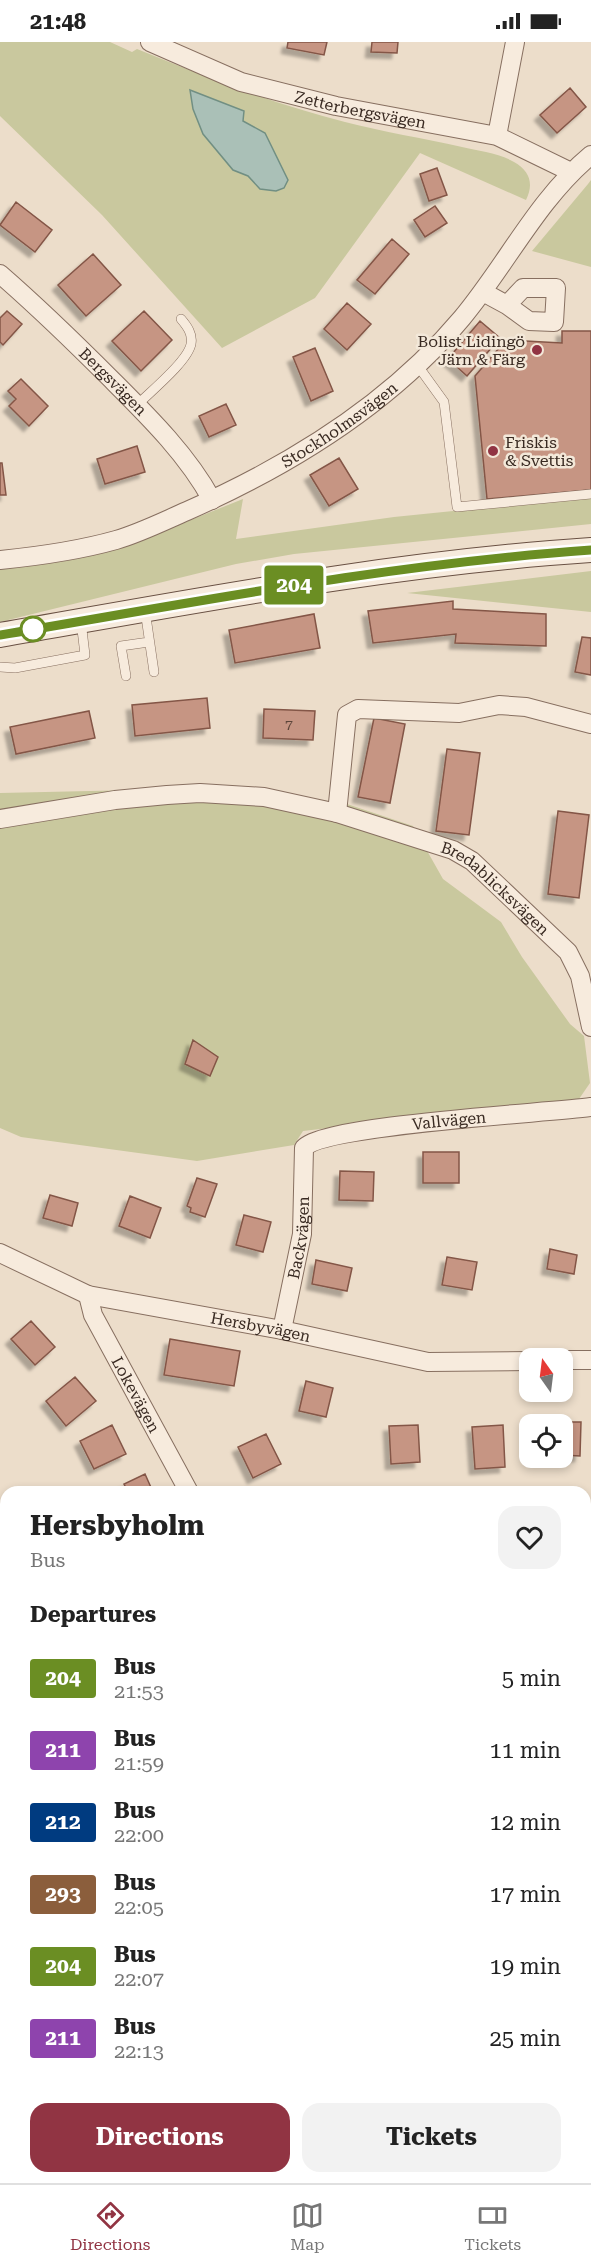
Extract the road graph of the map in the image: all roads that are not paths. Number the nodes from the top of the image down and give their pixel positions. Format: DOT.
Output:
graph roads {
  1 [pos="150,42"];
  2 [pos="515,42"];
  3 [pos="497,136"];
  4 [pos="591,155"];
  5 [pos="571,172"];
  6 [pos="0,274"];
  7 [pos="483,292"];
  8 [pos="507,305"];
  9 [pos="181,319"];
  10 [pos="418,366"];
  11 [pos="137,405"];
  12 [pos="591,494"];
  13 [pos="212,500"];
  14 [pos="591,550"];
  15 [pos="0,560"];
  16 [pos="145,610"];
  17 [pos="81,621"];
  18 [pos="0,635"];
  19 [pos="149,642"];
  20 [pos="0,667"];
  21 [pos="154,672"];
  22 [pos="126,676"];
  23 [pos="591,724"];
  24 [pos="337,813"];
  25 [pos="0,819"];
  26 [pos="591,1027"];
  27 [pos="591,1107"];
  28 [pos="308,1143"];
  29 [pos="0,1253"];
  30 [pos="88,1295"];
  31 [pos="282,1330"];
  32 [pos="519,1360"];
  33 [pos="573,1360"];
  34 [pos="591,1360"];
  35 [pos="186,1486"];
  1 -- 3 [label="street, Zetterbergsvägen"];
  2 -- 3 [label="street"];
  3 -- 5 [label="street, Zetterbergsvägen"];
  4 -- 5 [label="street, Stockholmsvägen"];
  5 -- 7 [label="street, Stockholmsvägen"];
  6 -- 11 [label="street, Bergsvägen"];
  7 -- 8 [label="street"];
  7 -- 10 [label="street, Stockholmsvägen"];
  9 -- 11 [label="lane"];
  10 -- 12 [label="lane"];
  10 -- 13 [label="street, Stockholmsvägen"];
  11 -- 13 [label="street, Bergsvägen"];
  13 -- 15 [label="street, Stockholmsvägen"];
  14 -- 16 [label="street"];
  16 -- 17 [label="street"];
  16 -- 19 [label="lane"];
  17 -- 18 [label="street"];
  17 -- 20 [label="lane"];
  19 -- 21 [label="lane"];
  19 -- 22 [label="lane"];
  23 -- 24 [label="street"];
  24 -- 25 [label="street, Bredablicksvägen"];
  24 -- 26 [label="street, Bredablicksvägen"];
  27 -- 28 [label="street, Vallvägen"];
  28 -- 31 [label="street, Backvägen"];
  29 -- 30 [label="street, Hersbyvägen"];
  30 -- 31 [label="street, Hersbyvägen"];
  30 -- 35 [label="street, Lokevägen"];
  31 -- 32 [label="street, Hersbyvägen"];
  33 -- 34 [label="street"];
}
